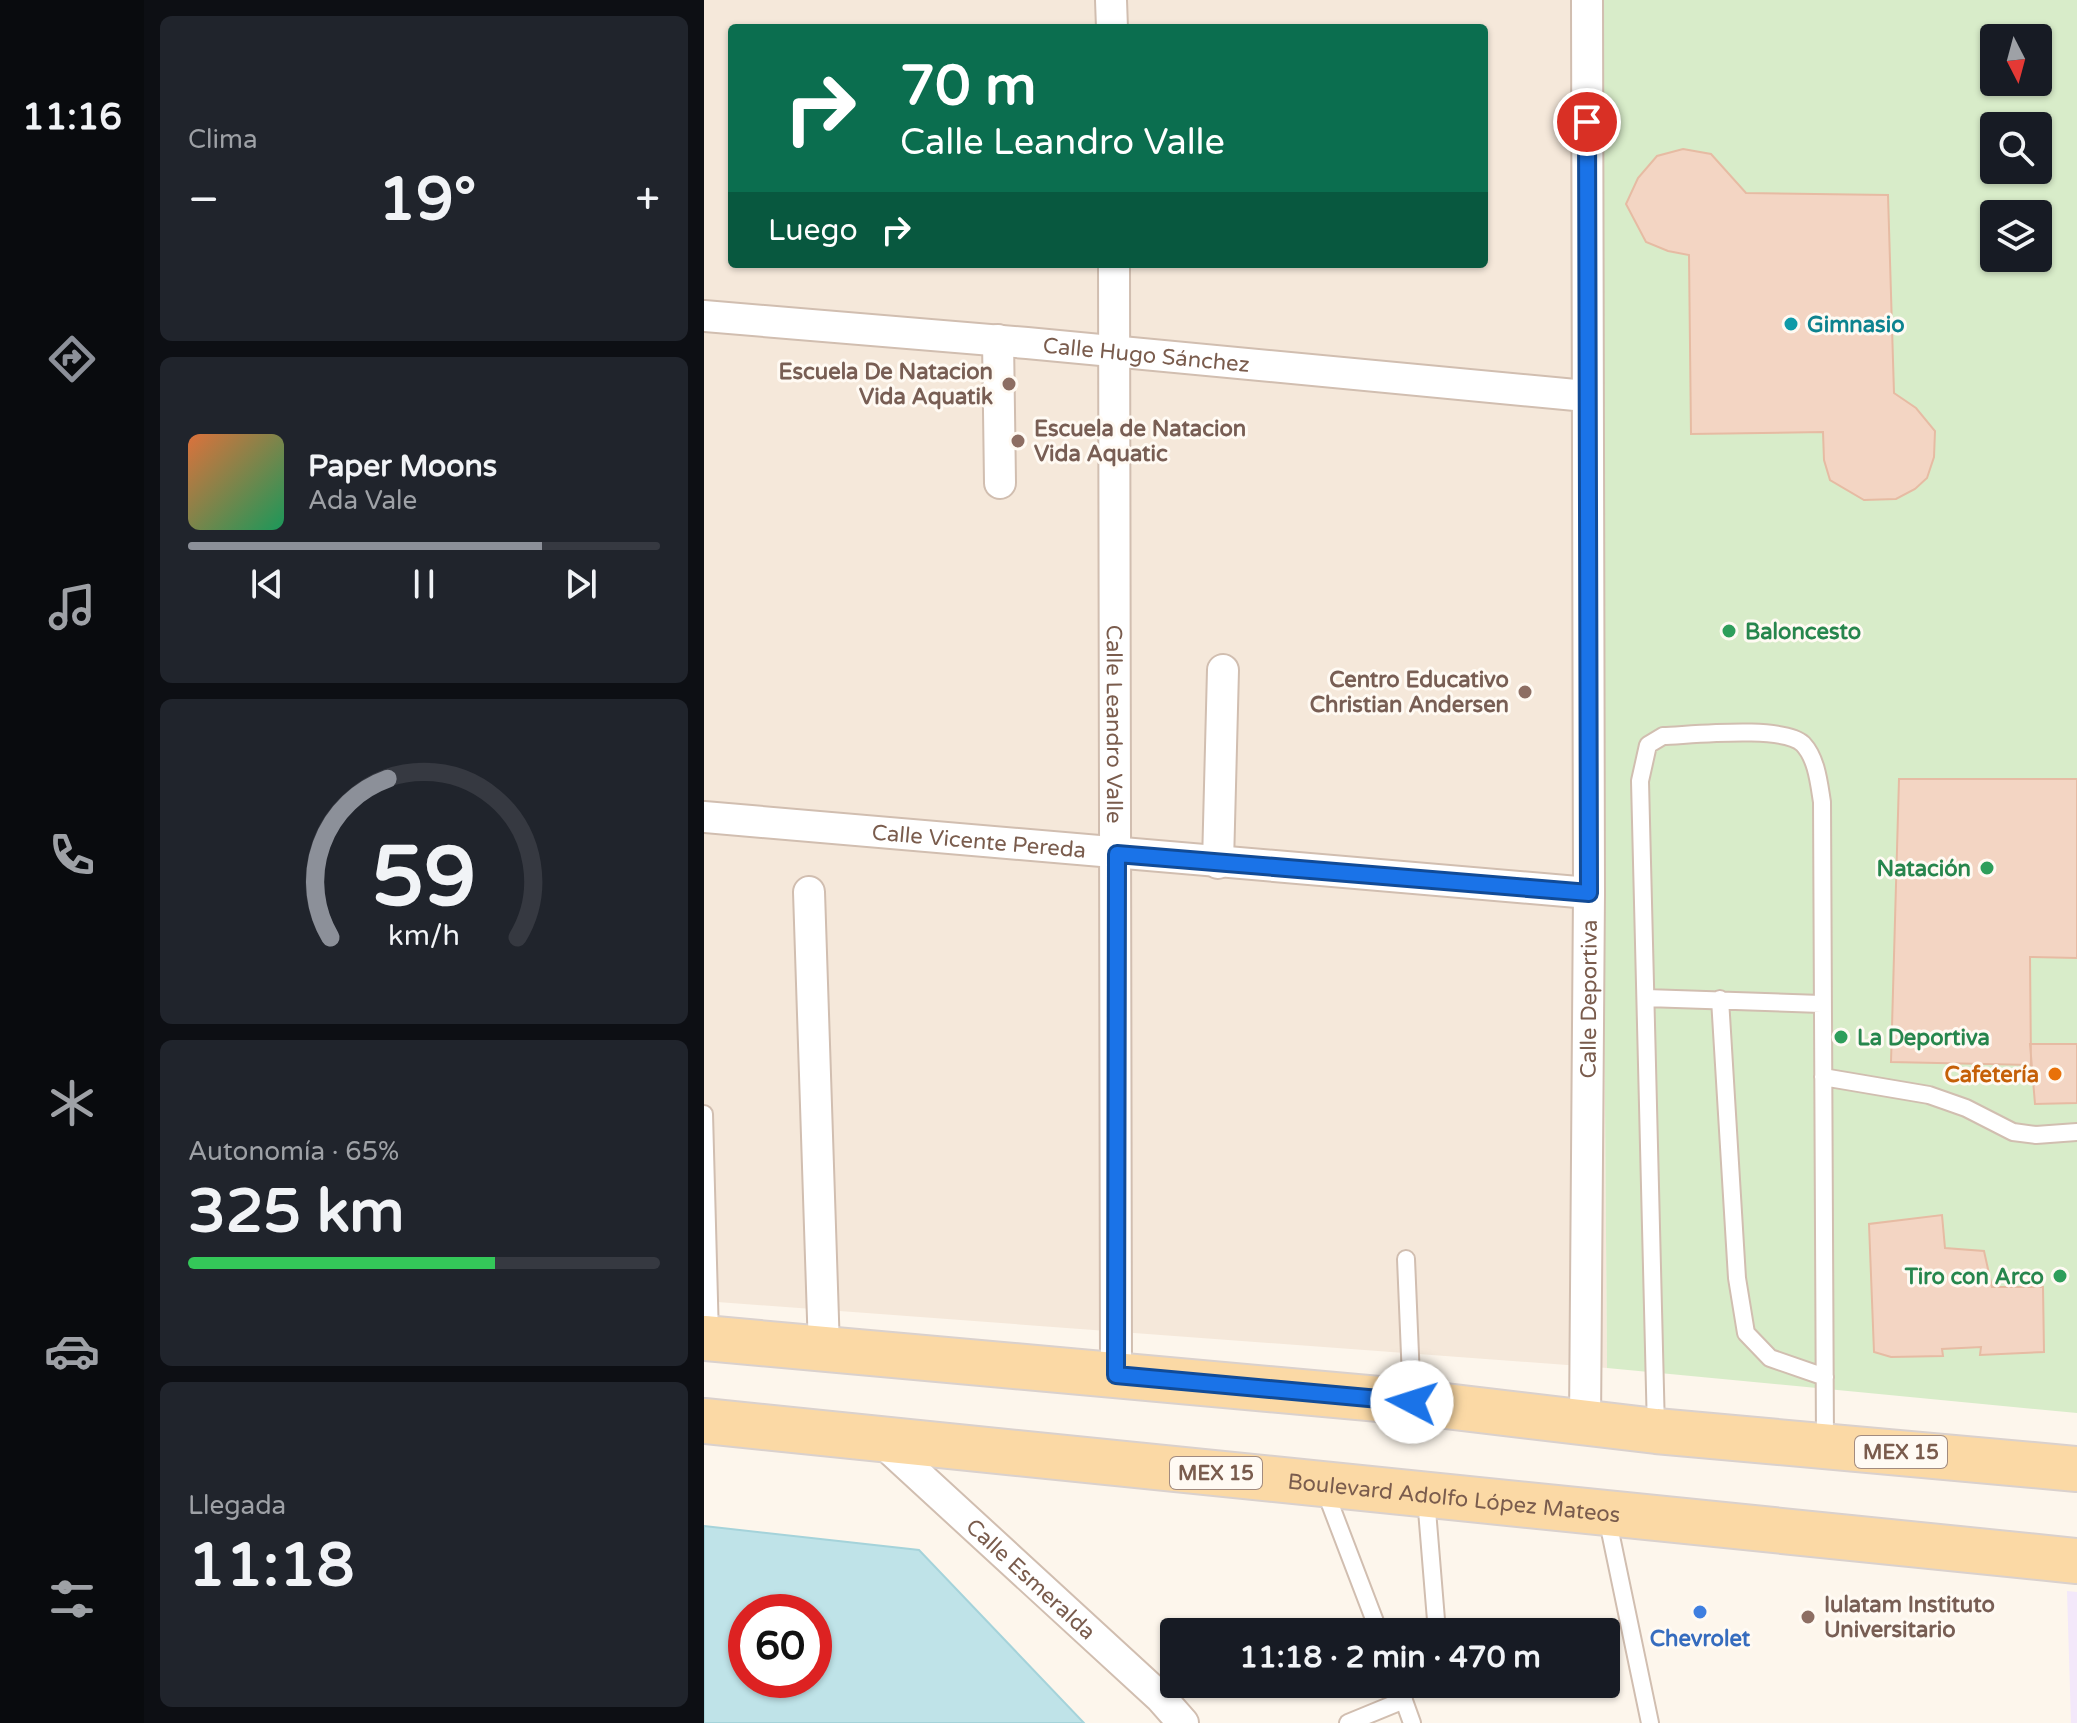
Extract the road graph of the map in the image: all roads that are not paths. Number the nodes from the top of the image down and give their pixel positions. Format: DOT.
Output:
graph roads {
  1 [pos="1111,0"];
  2 [pos="1587,0"];
  3 [pos="1112,24"];
  4 [pos="1114,268"];
  5 [pos="704,316"];
  6 [pos="998,340"];
  7 [pos="1115,352"];
  8 [pos="1586,396"];
  9 [pos="1000,483"];
  10 [pos="1223,670"];
  11 [pos="704,817"];
  12 [pos="1117,854"];
  13 [pos="1218,863"];
  14 [pos="809,892"];
  15 [pos="1589,893"];
  16 [pos="1646,998"];
  17 [pos="1720,999"];
  18 [pos="1821,1004"];
  19 [pos="1823,1077"];
  20 [pos="704,1114"];
  21 [pos="2077,1132"];
  22 [pos="1406,1259"];
  23 [pos="707,1338"];
  24 [pos="824,1349"];
  25 [pos="1116,1375"];
  26 [pos="1825,1377"];
  27 [pos="1412,1402"];
  28 [pos="704,1421"];
  29 [pos="1585,1423"];
  30 [pos="1656,1431"];
  31 [pos="878,1438"];
  32 [pos="1826,1445"];
  33 [pos="2077,1469"];
  34 [pos="1322,1484"];
  35 [pos="1425,1495"];
  36 [pos="1606,1513"];
  37 [pos="2077,1561"];
  38 [pos="1374,1618"];
  39 [pos="1436,1618"];
  40 [pos="1391,1698"];
  41 [pos="1403,1698"];
  42 [pos="1183,1723"];
  43 [pos="1348,1723"];
  44 [pos="1412,1723"];
  45 [pos="1650,1723"];
  1 -- 3 [label="street"];
  2 -- 8 [label="street, Calle Deportiva"];
  4 -- 7 [label="street, Calle Leandro Valle"];
  5 -- 6 [label="street, Calle Hugo Sánchez"];
  6 -- 7 [label="street, Calle Hugo Sánchez"];
  6 -- 9 [label="street"];
  7 -- 8 [label="street, Calle Hugo Sánchez"];
  7 -- 12 [label="street, Calle Leandro Valle"];
  8 -- 15 [label="street, Calle Deportiva"];
  10 -- 13 [label="street"];
  11 -- 12 [label="street, Calle Vicente Pereda"];
  12 -- 13 [label="street, Calle Vicente Pereda"];
  12 -- 25 [label="street, Calle Leandro Valle"];
  13 -- 15 [label="street, Calle Vicente Pereda"];
  14 -- 24 [label="street"];
  15 -- 29 [label="street, Calle Deportiva"];
  16 -- 17 [label="lane"];
  16 -- 18 [label="lane"];
  16 -- 30 [label="lane"];
  17 -- 18 [label="lane"];
  17 -- 26 [label="lane"];
  18 -- 19 [label="lane"];
  19 -- 21 [label="lane"];
  19 -- 26 [label="lane"];
  20 -- 23 [label="lane"];
  22 -- 27 [label="lane"];
  23 -- 24 [label="main road, MEX 15"];
  24 -- 25 [label="main road, MEX 15"];
  25 -- 27 [label="main road, MEX 15"];
  26 -- 32 [label="lane"];
  27 -- 29 [label="main road, MEX 15"];
  28 -- 31 [label="main road, Boulevard Adolfo López Mateos / MEX 15"];
  29 -- 30 [label="main road, MEX 15"];
  30 -- 32 [label="main road, MEX 15"];
  31 -- 34 [label="main road, Boulevard Adolfo López Mateos / MEX 15"];
  31 -- 42 [label="street, Calle Esmeralda"];
  32 -- 33 [label="main road, MEX 15"];
  34 -- 35 [label="main road, Boulevard Adolfo López Mateos / MEX 15"];
  34 -- 38 [label="lane"];
  35 -- 36 [label="main road, Boulevard Adolfo López Mateos / MEX 15"];
  35 -- 39 [label="lane"];
  36 -- 37 [label="main road, Boulevard Adolfo López Mateos / MEX 15"];
  36 -- 45 [label="lane"];
  40 -- 43 [label="lane"];
  41 -- 44 [label="lane"];
}
